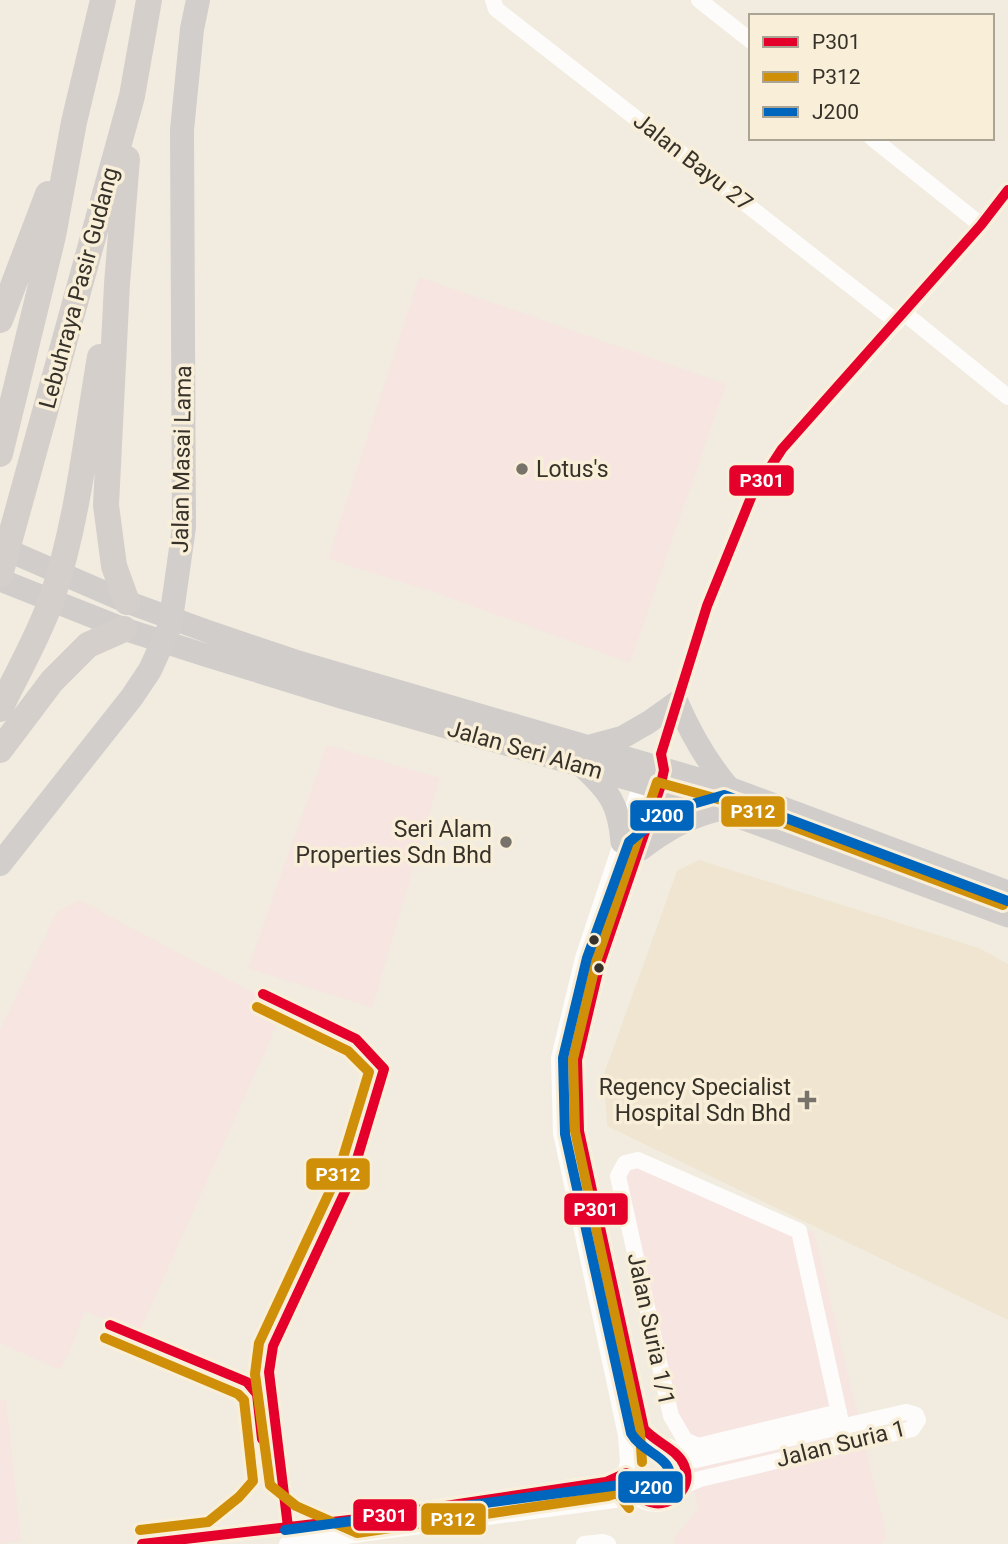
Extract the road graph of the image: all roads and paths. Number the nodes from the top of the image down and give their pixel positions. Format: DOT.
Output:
graph roads {
  1 [pos="103,0"];
  2 [pos="149,0"];
  3 [pos="198,0"];
  4 [pos="493,0"];
  5 [pos="699,0"];
  6 [pos="749,39"];
  7 [pos="132,96"];
  8 [pos="74,122"];
  9 [pos="875,140"];
  10 [pos="1008,190"];
  11 [pos="981,225"];
  12 [pos="29,246"];
  13 [pos="117,284"];
  14 [pos="0,300"];
  15 [pos="901,317"];
  16 [pos="0,320"];
  17 [pos="1008,397"];
  18 [pos="0,454"];
  19 [pos="0,547"];
  20 [pos="54,571"];
  21 [pos="0,578"];
  22 [pos="45,599"];
  23 [pos="132,604"];
  24 [pos="128,631"];
  25 [pos="677,702"];
  26 [pos="0,709"];
  27 [pos="0,750"];
  28 [pos="583,756"];
  29 [pos="655,772"];
  30 [pos="725,798"];
  31 [pos="631,845"];
  32 [pos="0,863"];
  33 [pos="1008,892"];
  34 [pos="1008,916"];
  35 [pos="623,1331"];
  36 [pos="661,1372"];
  37 [pos="841,1419"];
  38 [pos="661,1444"];
  39 [pos="846,1445"];
  40 [pos="678,1454"];
  41 [pos="627,1468"];
  42 [pos="682,1486"];
  43 [pos="640,1499"];
  44 [pos="279,1533"];
  45 [pos="606,1543"];
  46 [pos="142,1544"];
  47 [pos="289,1544"];
  48 [pos="584,1544"];
  1 -- 8 [label="highway, Lebuhraya Pasir Gudang"];
  2 -- 7 [label="highway, Lebuhraya Pasir Gudang"];
  3 -- 32 [label="main road, Jalan Masai Lama"];
  4 -- 15 [label="street, Jalan Bayu 27"];
  5 -- 6 [label="street"];
  7 -- 13 [label="highway"];
  7 -- 21 [label="highway, Lebuhraya Pasir Gudang"];
  8 -- 12 [label="highway"];
  8 -- 18 [label="highway, Lebuhraya Pasir Gudang"];
  9 -- 11 [label="street"];
  10 -- 11 [label="street"];
  11 -- 15 [label="street"];
  12 -- 14 [label="highway"];
  12 -- 16 [label="highway"];
  13 -- 20 [label="highway"];
  13 -- 23 [label="highway"];
  15 -- 17 [label="street, Jalan Bayu 27"];
  15 -- 25 [label="street"];
  19 -- 20 [label="main road, Jalan Seri Alam"];
  20 -- 22 [label="highway"];
  20 -- 23 [label="main road, Jalan Seri Alam"];
  21 -- 22 [label="main road, Jalan Seri Alam"];
  22 -- 24 [label="main road, Jalan Seri Alam"];
  22 -- 26 [label="highway"];
  23 -- 28 [label="main road, Jalan Seri Alam"];
  24 -- 27 [label="highway"];
  24 -- 28 [label="main road, Jalan Seri Alam"];
  25 -- 28 [label="main road"];
  25 -- 29 [label="street"];
  25 -- 30 [label="main road"];
  28 -- 29 [label="main road, Jalan Seri Alam"];
  28 -- 31 [label="main road"];
  29 -- 30 [label="main road, Jalan Seri Alam"];
  29 -- 31 [label="street"];
  30 -- 31 [label="main road"];
  30 -- 33 [label="main road, Jalan Seri Alam"];
  30 -- 34 [label="main road, Jalan Seri Alam"];
  31 -- 35 [label="street"];
  31 -- 41 [label="street"];
  35 -- 36 [label="street"];
  35 -- 38 [label="street"];
  36 -- 37 [label="street, Jalan Suria 1/1"];
  36 -- 37 [label="street, Jalan Suria 1/1"];
  37 -- 39 [label="street"];
  37 -- 39 [label="street, Jalan Suria 1"];
  37 -- 40 [label="street, Jalan Suria 1"];
  38 -- 40 [label="street"];
  38 -- 41 [label="street"];
  39 -- 42 [label="street, Jalan Suria 1"];
  40 -- 42 [label="street"];
  41 -- 43 [label="street"];
  41 -- 44 [label="street"];
  42 -- 43 [label="street"];
  43 -- 47 [label="street"];
  44 -- 46 [label="street"];
  44 -- 47 [label="street"];
  45 -- 48 [label="street"];
}
